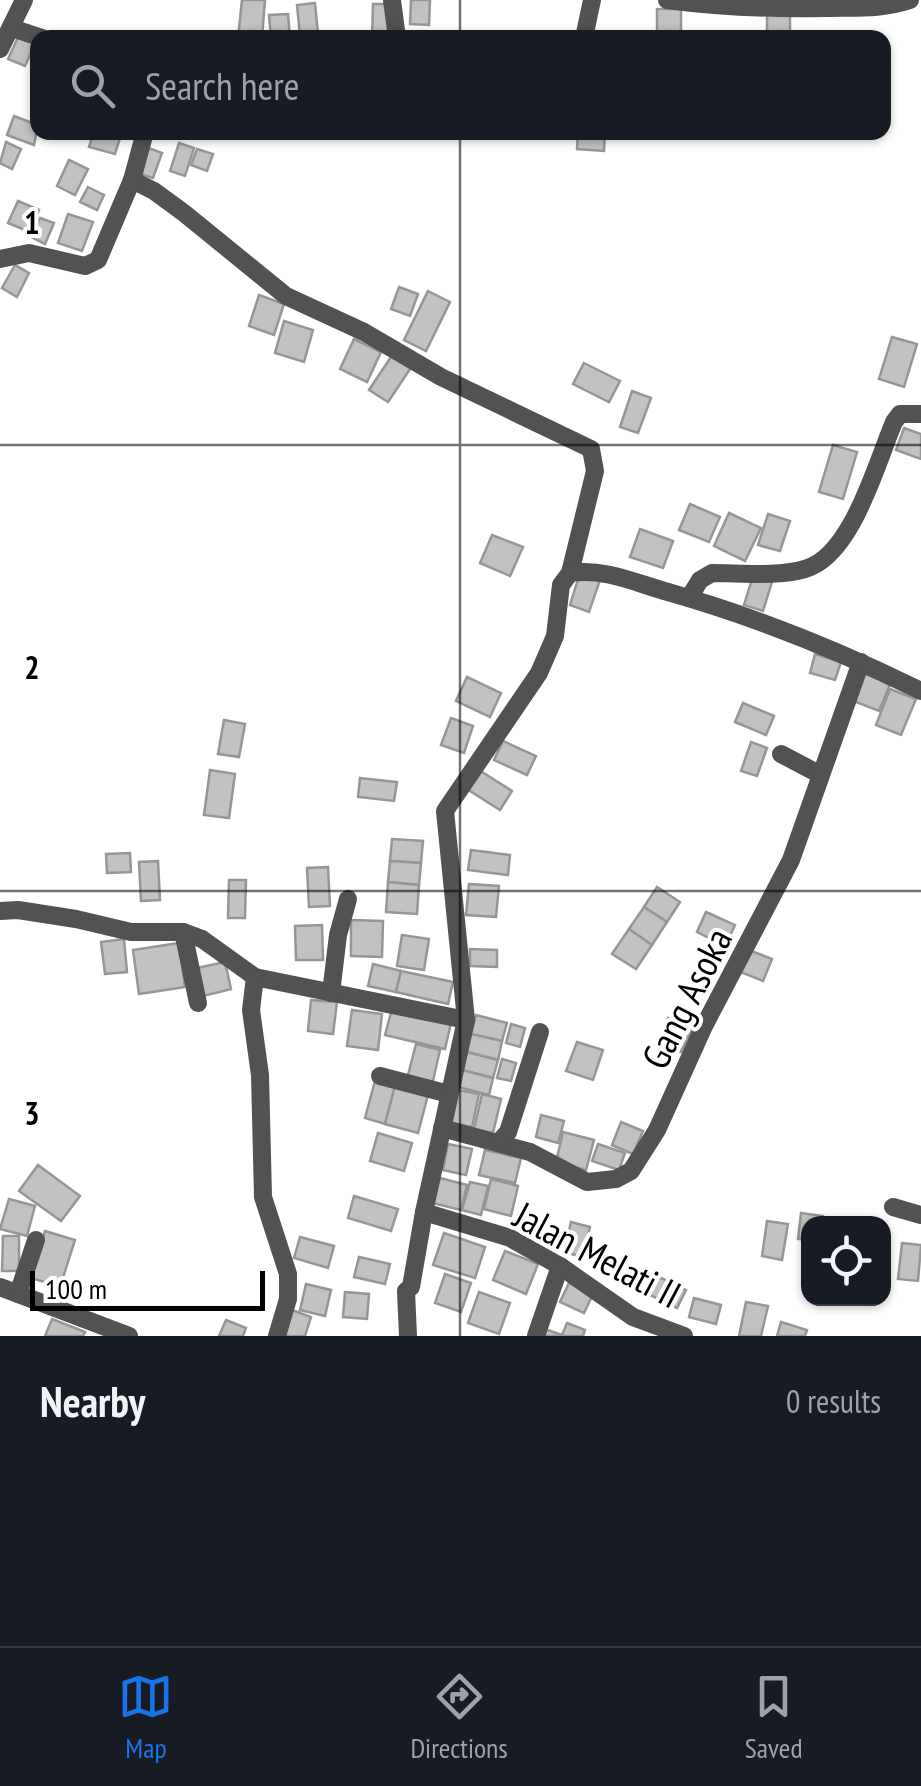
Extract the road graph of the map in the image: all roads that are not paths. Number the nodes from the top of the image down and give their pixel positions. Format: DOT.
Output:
graph roads {
  1 [pos="24,0"];
  2 [pos="392,0"];
  3 [pos="592,0"];
  4 [pos="667,0"];
  5 [pos="910,0"];
  6 [pos="758,4"];
  7 [pos="12,28"];
  8 [pos="395,30"];
  9 [pos="586,30"];
  10 [pos="30,34"];
  11 [pos="0,49"];
  12 [pos="143,140"];
  13 [pos="132,180"];
  14 [pos="0,259"];
  15 [pos="921,414"];
  16 [pos="570,573"];
  17 [pos="689,598"];
  18 [pos="861,662"];
  19 [pos="921,692"];
  20 [pos="781,754"];
  21 [pos="819,774"];
  22 [pos="348,899"];
  23 [pos="0,911"];
  24 [pos="183,932"];
  25 [pos="255,977"];
  26 [pos="331,992"];
  27 [pos="198,1003"];
  28 [pos="466,1020"];
  29 [pos="540,1032"];
  30 [pos="380,1076"];
  31 [pos="449,1094"];
  32 [pos="442,1128"];
  33 [pos="500,1142"];
  34 [pos="893,1208"];
  35 [pos="424,1212"];
  36 [pos="921,1215"];
  37 [pos="36,1240"];
  38 [pos="560,1266"];
  39 [pos="9,1291"];
  40 [pos="128,1336"];
  41 [pos="277,1336"];
  42 [pos="408,1336"];
  43 [pos="536,1336"];
  44 [pos="684,1336"];
  1 -- 7 [label="street"];
  2 -- 8 [label="street"];
  3 -- 9 [label="street"];
  4 -- 6 [label="street"];
  5 -- 6 [label="street"];
  7 -- 10 [label="street"];
  7 -- 11 [label="street"];
  12 -- 13 [label="street"];
  13 -- 14 [label="street"];
  13 -- 16 [label="street"];
  15 -- 17 [label="street"];
  16 -- 17 [label="street"];
  16 -- 28 [label="street"];
  17 -- 18 [label="street"];
  18 -- 19 [label="street"];
  18 -- 21 [label="street, Gang Asoka"];
  20 -- 21 [label="street"];
  21 -- 33 [label="street, Gang Asoka"];
  22 -- 26 [label="street"];
  23 -- 24 [label="street"];
  24 -- 25 [label="street"];
  24 -- 27 [label="street"];
  25 -- 26 [label="street"];
  25 -- 41 [label="street"];
  26 -- 28 [label="street"];
  28 -- 31 [label="street"];
  29 -- 33 [label="street"];
  30 -- 31 [label="street"];
  31 -- 32 [label="street"];
  32 -- 33 [label="street, Gang Asoka"];
  32 -- 35 [label="street"];
  34 -- 36 [label="street"];
  35 -- 38 [label="street, Jalan Melati II"];
  35 -- 42 [label="street"];
  37 -- 39 [label="street"];
  38 -- 43 [label="street"];
  38 -- 44 [label="street, Jalan Melati II"];
  39 -- 40 [label="street"];
}
